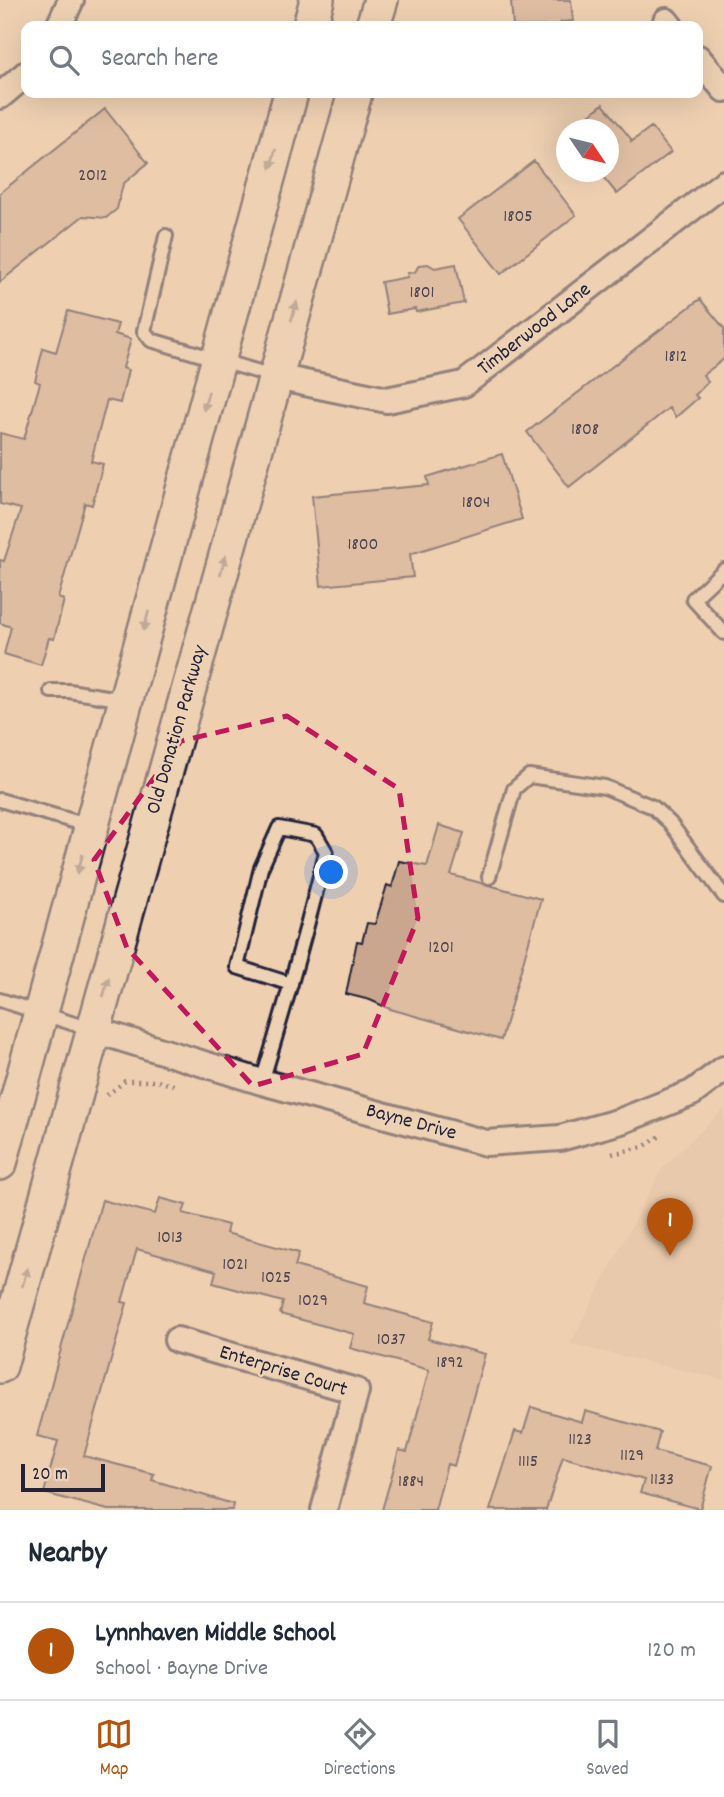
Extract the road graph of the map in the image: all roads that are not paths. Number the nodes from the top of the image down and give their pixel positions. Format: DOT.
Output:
graph roads {
  1 [pos="71,0"];
  2 [pos="317,0"];
  3 [pos="381,0"];
  4 [pos="61,21"];
  5 [pos="311,21"];
  6 [pos="375,21"];
  7 [pos="703,64"];
  8 [pos="21,78"];
  9 [pos="724,89"];
  10 [pos="0,96"];
  11 [pos="290,98"];
  12 [pos="354,98"];
  13 [pos="724,183"];
  14 [pos="166,236"];
  15 [pos="217,361"];
  16 [pos="276,377"];
  17 [pos="724,570"];
  18 [pos="724,633"];
  19 [pos="51,691"];
  20 [pos="125,700"];
  21 [pos="0,800"];
  22 [pos="91,826"];
  23 [pos="489,877"];
  24 [pos="724,896"];
  25 [pos="291,984"];
  26 [pos="0,1000"];
  27 [pos="40,1013"];
  28 [pos="94,1030"];
  29 [pos="724,1069"];
  30 [pos="262,1082"];
  31 [pos="0,1163"];
  32 [pos="177,1340"];
  33 [pos="0,1366"];
  34 [pos="324,1510"];
  1 -- 4 [label="street"];
  2 -- 5 [label="street"];
  3 -- 6 [label="street"];
  7 -- 9 [label="street"];
  8 -- 10 [label="street"];
  11 -- 15 [label="street, one-way"];
  16 -- 12 [label="street, Old Donation Parkway, one-way"];
  13 -- 16 [label="street, Timberwood Lane"];
  14 -- 15 [label="lane"];
  15 -- 16 [label="lane"];
  15 -- 20 [label="street, one-way"];
  28 -- 16 [label="street, Old Donation Parkway, one-way"];
  17 -- 18 [label="lane"];
  19 -- 20 [label="lane"];
  20 -- 22 [label="street"];
  21 -- 22 [label="lane"];
  22 -- 27 [label="street, one-way"];
  23 -- 24 [label="lane"];
  25 -- 25 [label="lane"];
  25 -- 30 [label="lane"];
  26 -- 27 [label="lane"];
  27 -- 28 [label="lane"];
  27 -- 31 [label="street"];
  28 -- 30 [label="street, Bayne Drive"];
  33 -- 28 [label="street, Old Donation Parkway, one-way"];
  29 -- 30 [label="street, Bayne Drive"];
  32 -- 34 [label="street, Enterprise Court"];
}
